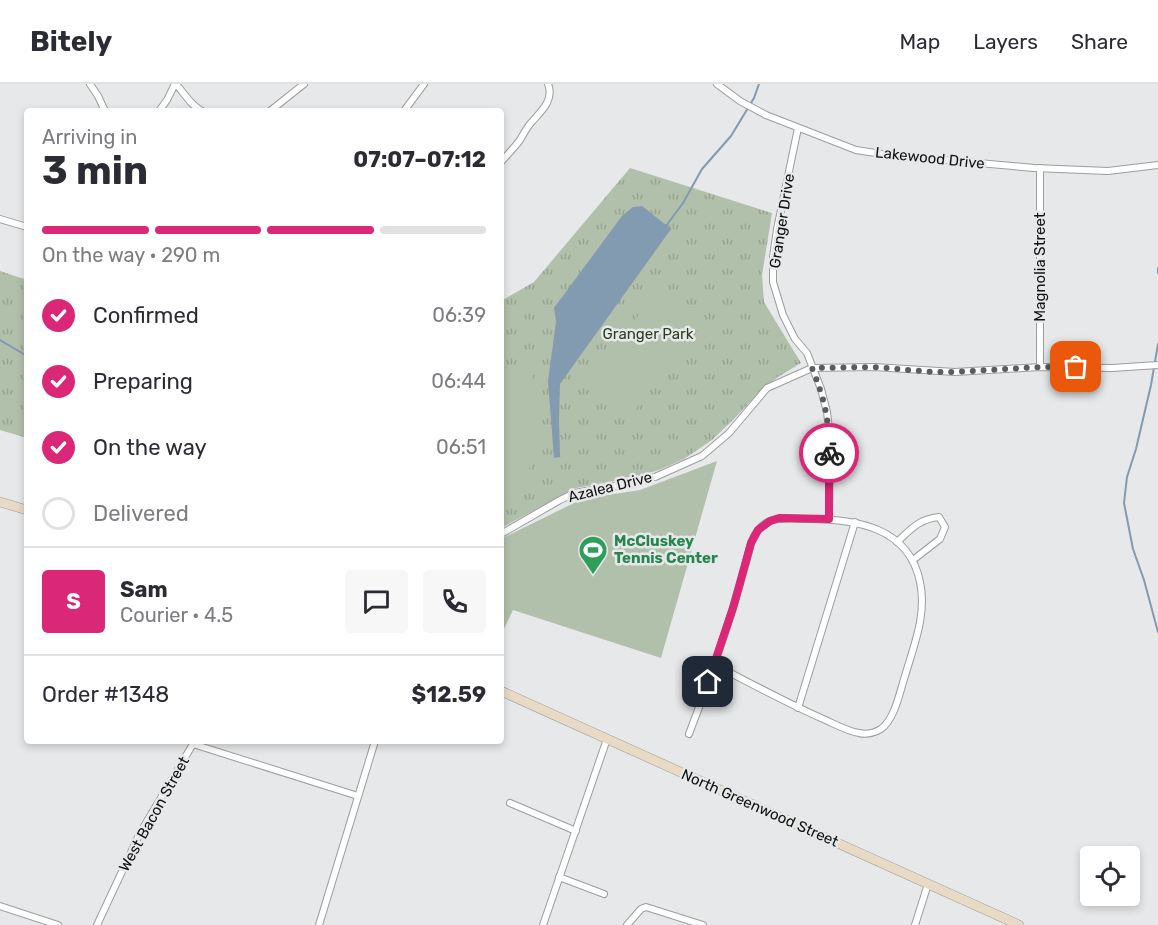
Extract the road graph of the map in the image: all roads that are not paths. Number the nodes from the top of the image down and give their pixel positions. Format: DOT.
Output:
graph roads {
  1 [pos="90,84"];
  2 [pos="175,84"];
  3 [pos="304,84"];
  4 [pos="424,84"];
  5 [pos="548,84"];
  6 [pos="717,84"];
  7 [pos="104,108"];
  8 [pos="161,108"];
  9 [pos="196,108"];
  10 [pos="274,108"];
  11 [pos="406,108"];
  12 [pos="798,128"];
  13 [pos="504,159"];
  14 [pos="1158,165"];
  15 [pos="1040,168"];
  16 [pos="0,219"];
  17 [pos="24,226"];
  18 [pos="1158,365"];
  19 [pos="1040,367"];
  20 [pos="812,368"];
  21 [pos="0,502"];
  22 [pos="24,509"];
  23 [pos="829,519"];
  24 [pos="855,522"];
  25 [pos="504,532"];
  26 [pos="897,542"];
  27 [pos="912,560"];
  28 [pos="715,665"];
  29 [pos="504,692"];
  30 [pos="798,708"];
  31 [pos="689,734"];
  32 [pos="607,739"];
  33 [pos="374,744"];
  34 [pos="358,796"];
  35 [pos="510,803"];
  36 [pos="576,831"];
  37 [pos="559,877"];
  38 [pos="928,884"];
  39 [pos="604,894"];
  40 [pos="0,906"];
  41 [pos="58,925"];
  42 [pos="97,925"];
  43 [pos="319,925"];
  44 [pos="543,925"];
  45 [pos="627,925"];
  46 [pos="703,925"];
  47 [pos="915,925"];
  48 [pos="1019,925"];
  1 -- 7 [label="street"];
  2 -- 8 [label="street"];
  2 -- 9 [label="street"];
  3 -- 10 [label="street"];
  4 -- 11 [label="street"];
  5 -- 13 [label="street"];
  6 -- 12 [label="street, Lakewood Drive"];
  12 -- 15 [label="street, Lakewood Drive"];
  12 -- 20 [label="street, Granger Drive"];
  14 -- 15 [label="street, Lakewood Drive"];
  15 -- 19 [label="street, Magnolia Street"];
  16 -- 17 [label="street"];
  18 -- 19 [label="street, Azalea Drive"];
  19 -- 20 [label="street, Azalea Drive"];
  20 -- 23 [label="street, Granger Drive"];
  20 -- 25 [label="street, Azalea Drive"];
  21 -- 22 [label="main road"];
  23 -- 24 [label="street"];
  23 -- 28 [label="street"];
  24 -- 26 [label="street"];
  24 -- 30 [label="street"];
  26 -- 27 [label="street"];
  26 -- 27 [label="street"];
  27 -- 30 [label="street"];
  28 -- 30 [label="street"];
  28 -- 31 [label="street"];
  29 -- 32 [label="main road, North Greenwood Street"];
  32 -- 36 [label="street"];
  32 -- 38 [label="main road, North Greenwood Street"];
  33 -- 34 [label="street"];
  34 -- 42 [label="street, West Bacon Street"];
  34 -- 43 [label="street"];
  35 -- 36 [label="street"];
  36 -- 37 [label="street"];
  37 -- 39 [label="street"];
  37 -- 44 [label="street"];
  38 -- 47 [label="street"];
  38 -- 48 [label="main road, North Greenwood Street"];
  40 -- 41 [label="street"];
  45 -- 46 [label="street"];
}
